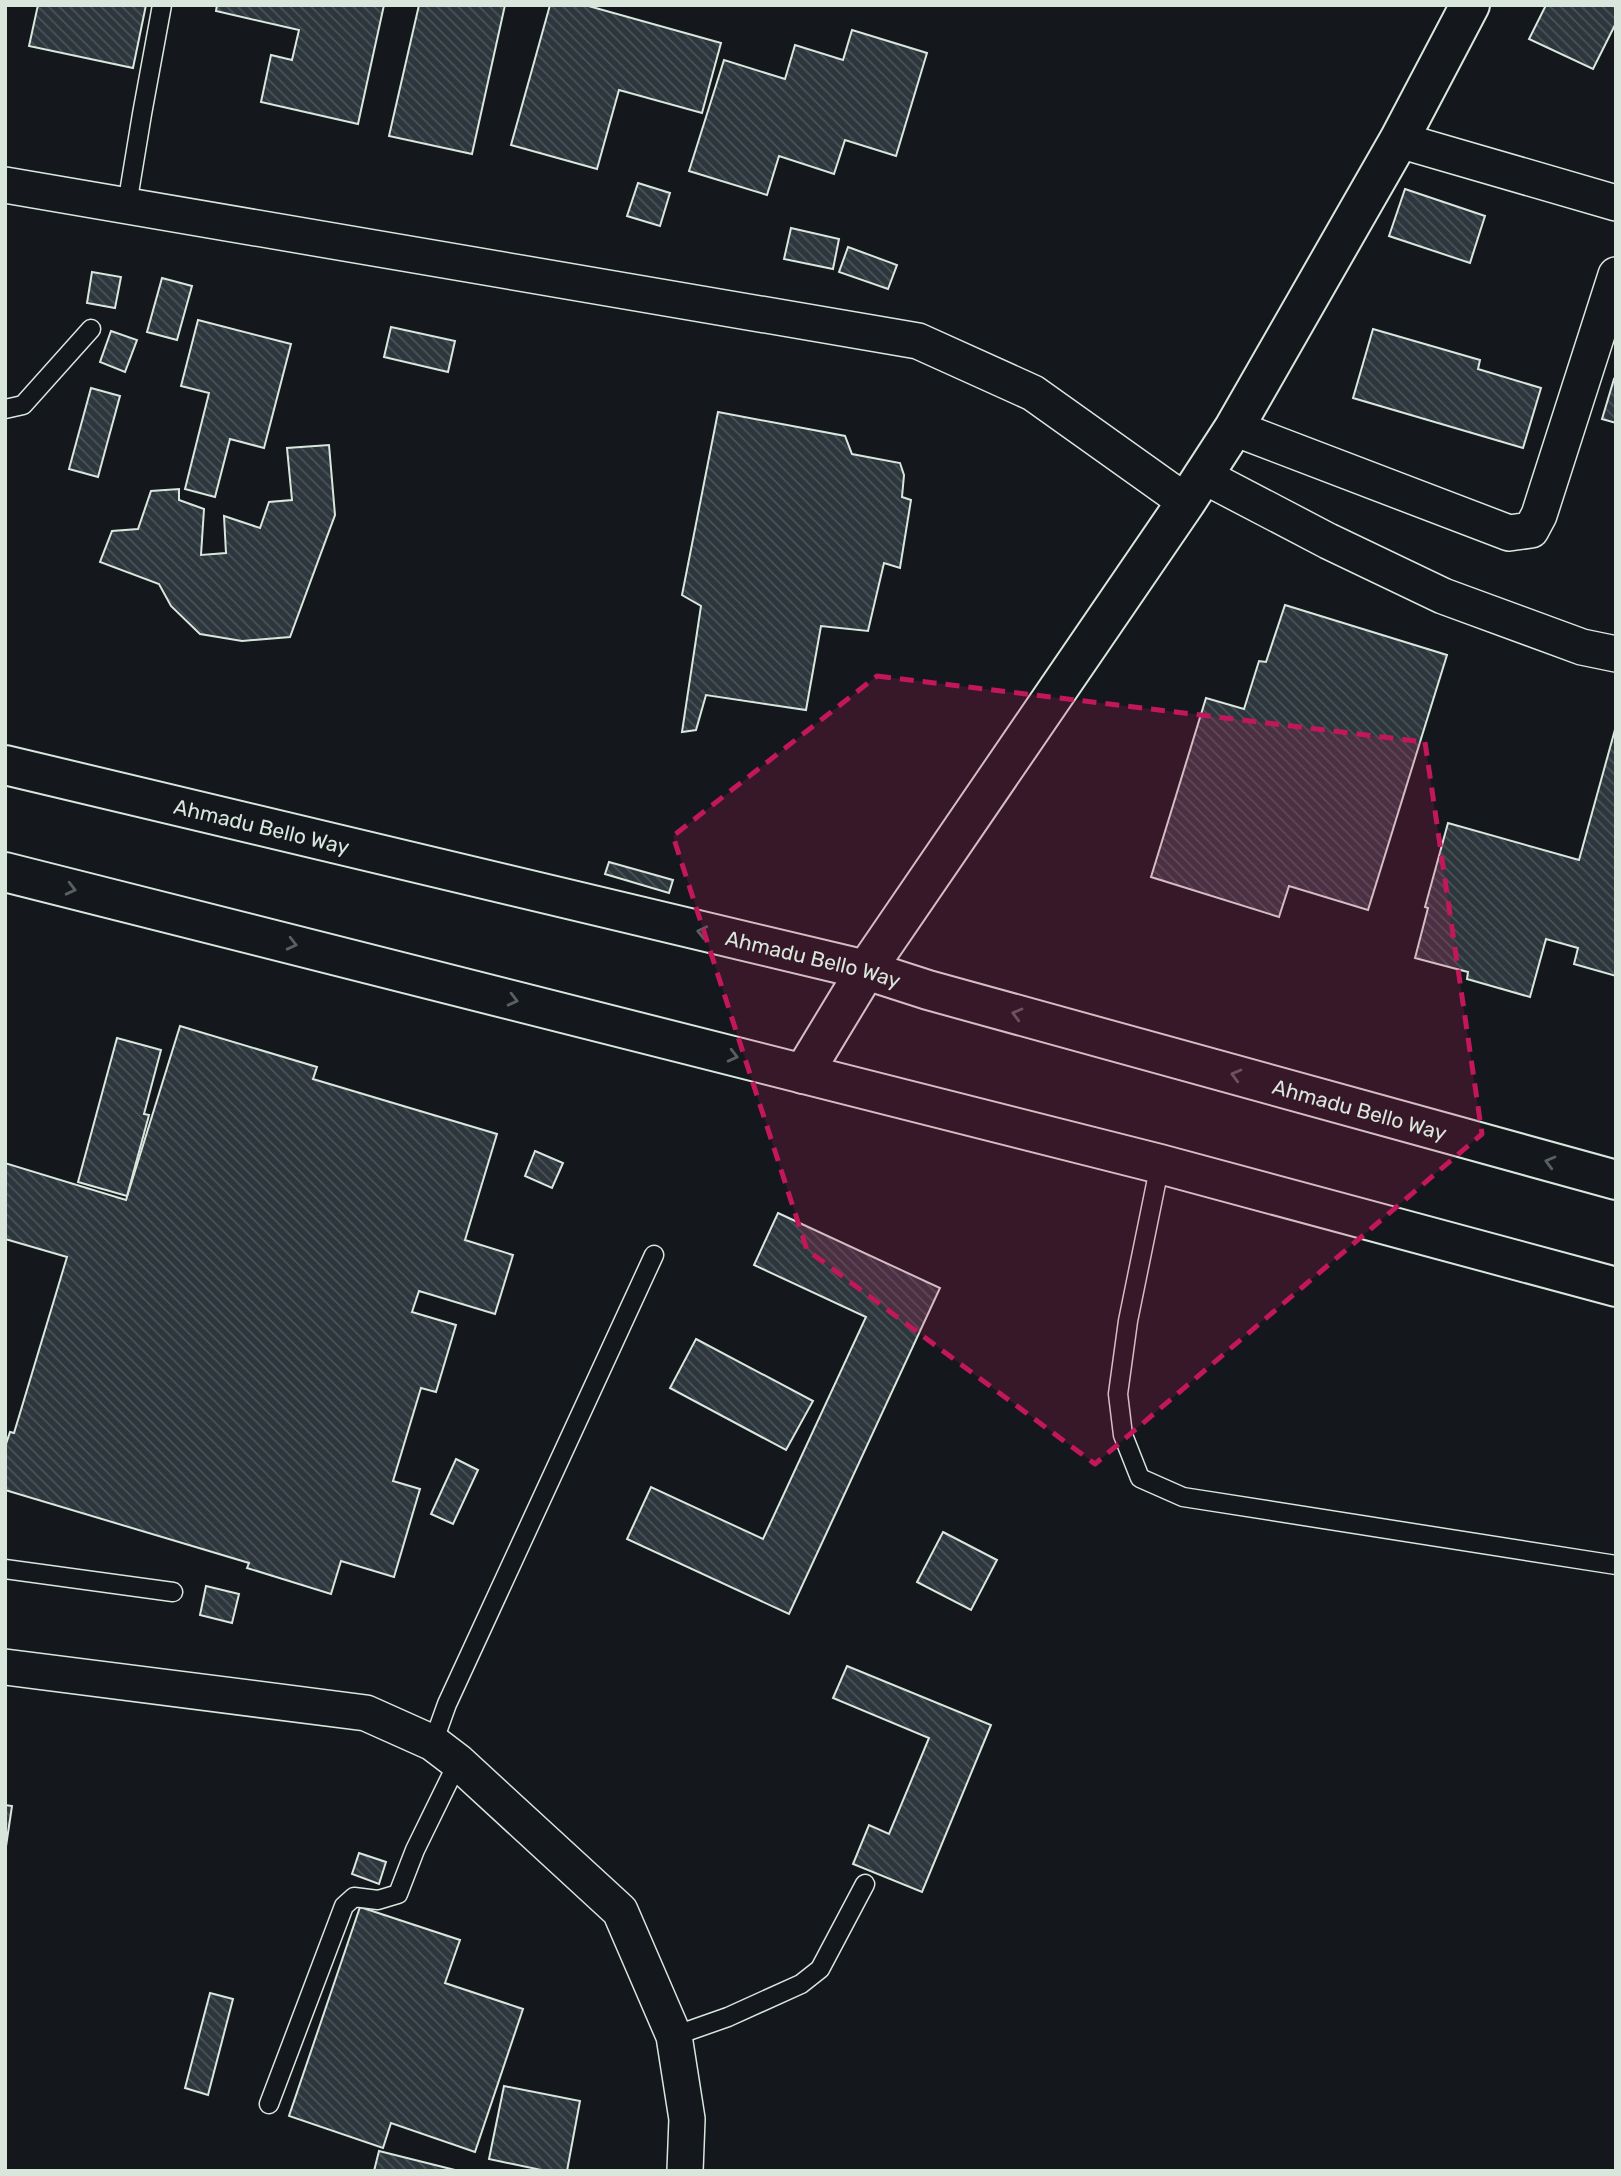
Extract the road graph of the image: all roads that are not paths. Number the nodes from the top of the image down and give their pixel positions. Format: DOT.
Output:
graph roads {
  1 [pos="162,5"];
  2 [pos="1470,5"];
  3 [pos="1399,140"];
  4 [pos="5,185"];
  5 [pos="1616,203"];
  6 [pos="127,205"];
  7 [pos="1616,275"];
  8 [pos="90,329"];
  9 [pos="5,409"];
  10 [pos="1234,428"];
  11 [pos="1194,489"];
  12 [pos="1616,654"];
  13 [pos="5,765"];
  14 [pos="5,872"];
  15 [pos="866,970"];
  16 [pos="803,1074"];
  17 [pos="1160,1164"];
  18 [pos="1616,1180"];
  19 [pos="654,1255"];
  20 [pos="1616,1287"];
  21 [pos="1616,1564"];
  22 [pos="5,1569"];
  23 [pos="173,1592"];
  24 [pos="5,1667"];
  25 [pos="445,1752"];
  26 [pos="865,1884"];
  27 [pos="674,2036"];
  28 [pos="269,2104"];
  29 [pos="685,2171"];
  1 -- 6 [label="lane"];
  2 -- 3 [label="main road"];
  3 -- 5 [label="street"];
  3 -- 10 [label="main road"];
  4 -- 6 [label="street"];
  6 -- 11 [label="street"];
  7 -- 10 [label="street"];
  8 -- 9 [label="lane"];
  10 -- 11 [label="main road"];
  11 -- 12 [label="street"];
  11 -- 15 [label="main road"];
  15 -- 13 [label="main road, Ahmadu Bello Way, one-way"];
  14 -- 16 [label="main road, one-way"];
  15 -- 16 [label="main road"];
  18 -- 15 [label="main road, Ahmadu Bello Way, one-way"];
  16 -- 17 [label="main road"];
  17 -- 20 [label="main road"];
  17 -- 21 [label="lane"];
  19 -- 25 [label="lane"];
  22 -- 23 [label="lane"];
  24 -- 25 [label="street"];
  25 -- 27 [label="street"];
  25 -- 28 [label="lane"];
  26 -- 27 [label="lane"];
  27 -- 29 [label="street"];
}
